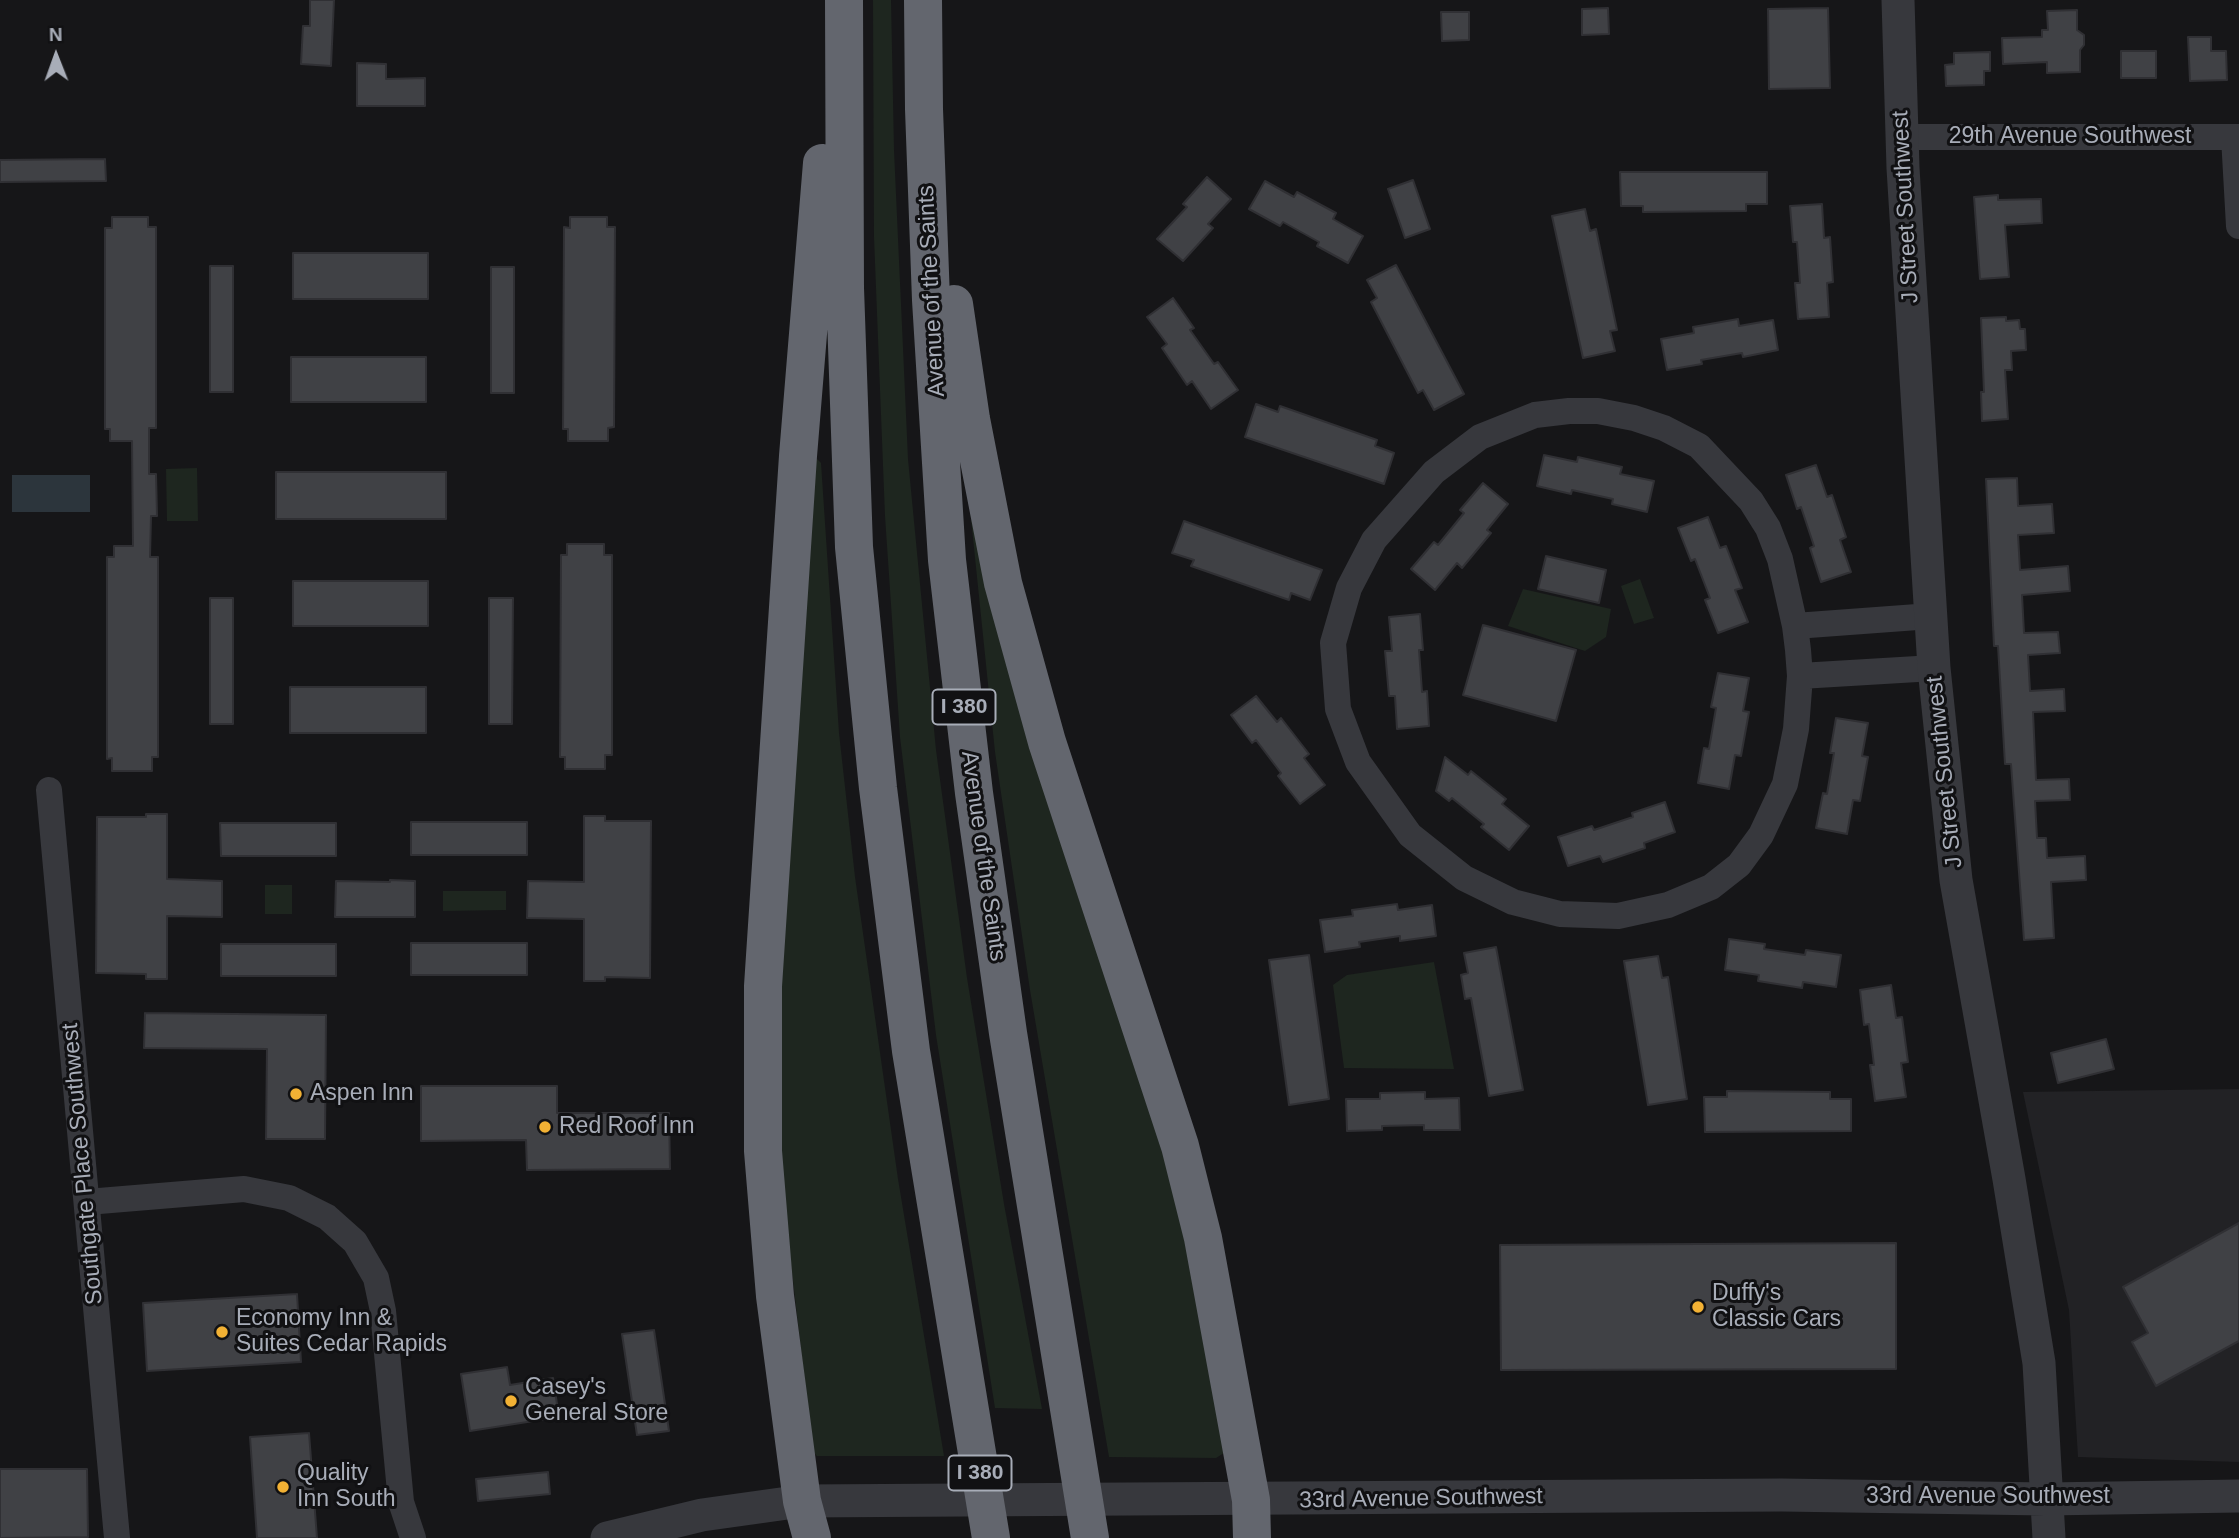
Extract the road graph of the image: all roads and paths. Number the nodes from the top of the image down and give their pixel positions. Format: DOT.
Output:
graph roads {
  1 [pos="835,0"];
  2 [pos="844,0"];
  3 [pos="923,0"];
  4 [pos="1898,0"];
  5 [pos="923,108"];
  6 [pos="1901,137"];
  7 [pos="2236,137"];
  8 [pos="2239,226"];
  9 [pos="1931,616"];
  10 [pos="1796,626"];
  11 [pos="1934,668"];
  12 [pos="1800,676"];
  13 [pos="49,790"];
  14 [pos="88,1202"];
  15 [pos="2239,1496"];
  16 [pos="2046,1499"];
  17 [pos="1251,1500"];
  18 [pos="802,1502"];
  19 [pos="117,1538"];
  20 [pos="413,1538"];
  21 [pos="607,1538"];
  22 [pos="812,1538"];
  23 [pos="991,1538"];
  24 [pos="1090,1538"];
  25 [pos="1252,1538"];
  26 [pos="2049,1538"];
  1 -- 18 [label="highway"];
  2 -- 23 [label="highway, I 380"];
  3 -- 5 [label="highway, Avenue of the Saints / I 380"];
  4 -- 6 [label="street, J Street Southwest"];
  5 -- 17 [label="highway"];
  5 -- 24 [label="highway, Avenue of the Saints / I 380"];
  6 -- 7 [label="street, 29th Avenue Southwest"];
  6 -- 9 [label="street, J Street Southwest"];
  7 -- 8 [label="street"];
  9 -- 10 [label="street"];
  9 -- 11 [label="street, J Street Southwest"];
  10 -- 12 [label="street"];
  10 -- 12 [label="street"];
  11 -- 12 [label="street"];
  11 -- 16 [label="street, J Street Southwest"];
  13 -- 14 [label="street, Southgate Place Southwest"];
  14 -- 19 [label="street, Southgate Place Southwest"];
  14 -- 20 [label="street"];
  15 -- 16 [label="street, 33rd Avenue Southwest"];
  16 -- 17 [label="street, 33rd Avenue Southwest"];
  16 -- 26 [label="street, J Street Southwest"];
  17 -- 18 [label="street, 33rd Avenue Southwest"];
  17 -- 25 [label="highway"];
  18 -- 21 [label="street, 33rd Avenue Southwest"];
  18 -- 22 [label="highway"];
}
